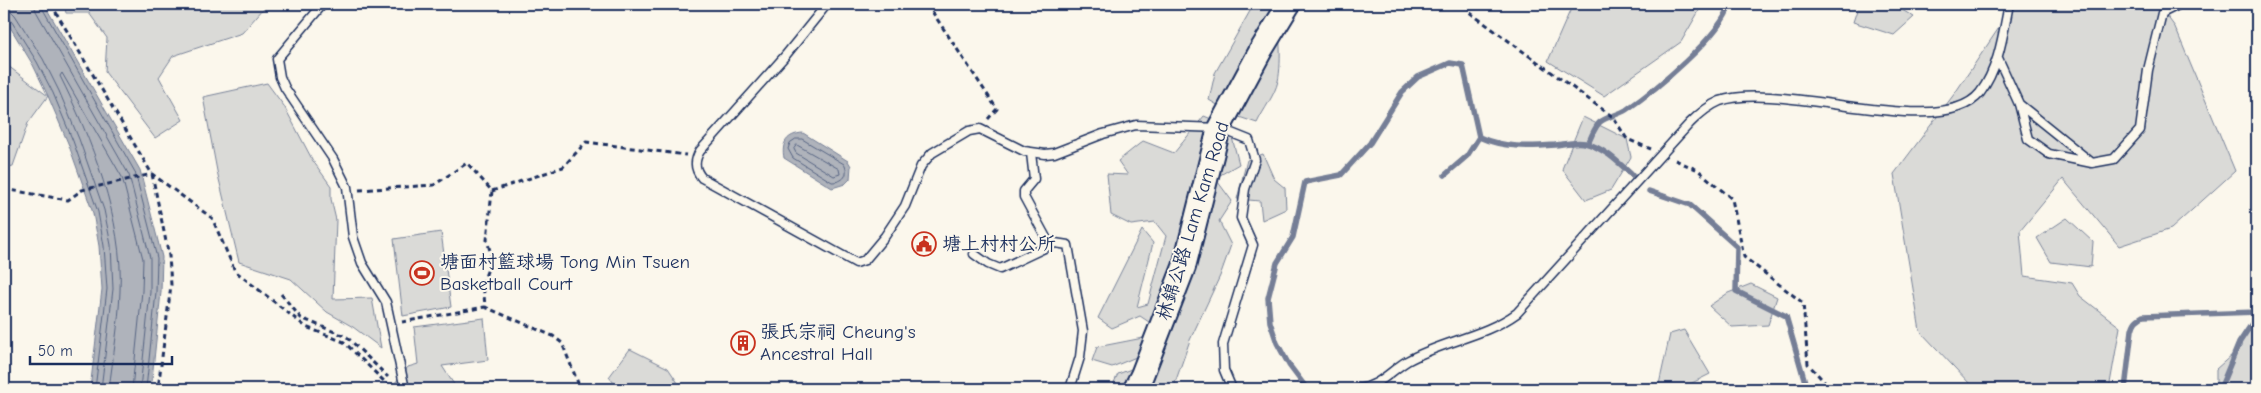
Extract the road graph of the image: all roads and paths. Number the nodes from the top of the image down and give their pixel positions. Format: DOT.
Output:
graph roads {
  1 [pos="51,4"];
  2 [pos="323,4"];
  3 [pos="827,4"];
  4 [pos="927,4"];
  5 [pos="1288,4"];
  6 [pos="1470,4"];
  7 [pos="2009,4"];
  8 [pos="2180,4"];
  9 [pos="1998,58"];
  10 [pos="2020,104"];
  11 [pos="1220,128"];
  12 [pos="980,129"];
  13 [pos="1654,150"];
  14 [pos="1032,153"];
  15 [pos="697,156"];
  16 [pos="1671,158"];
  17 [pos="2092,163"];
  18 [pos="152,174"];
  19 [pos="4,189"];
  20 [pos="357,190"];
  21 [pos="492,191"];
  22 [pos="1050,245"];
  23 [pos="974,254"];
  24 [pos="281,294"];
  25 [pos="486,308"];
  26 [pos="390,324"];
  27 [pos="391,378"];
  28 [pos="1371,388"];
  29 [pos="158,389"];
  30 [pos="392,389"];
  31 [pos="405,389"];
  32 [pos="578,389"];
  33 [pos="1070,389"];
  34 [pos="1134,389"];
  35 [pos="1232,389"];
  36 [pos="1358,389"];
  37 [pos="1831,389"];
  1 -- 18 [label="path"];
  2 -- 26 [label="lane"];
  3 -- 15 [label="lane"];
  4 -- 12 [label="path"];
  5 -- 11 [label="main road, 林錦公路 Lam Kam Road"];
  6 -- 13 [label="path"];
  7 -- 9 [label="lane"];
  8 -- 17 [label="lane"];
  9 -- 10 [label="lane"];
  9 -- 28 [label="lane"];
  10 -- 17 [label="lane"];
  10 -- 17 [label="lane"];
  11 -- 14 [label="lane"];
  11 -- 34 [label="main road, 林錦公路 Lam Kam Road"];
  11 -- 35 [label="lane"];
  12 -- 14 [label="lane"];
  12 -- 15 [label="lane"];
  14 -- 22 [label="lane"];
  15 -- 21 [label="path"];
  16 -- 37 [label="path"];
  18 -- 19 [label="path"];
  18 -- 29 [label="path"];
  18 -- 30 [label="path"];
  20 -- 21 [label="path"];
  21 -- 25 [label="path"];
  22 -- 23 [label="lane"];
  22 -- 33 [label="lane"];
  24 -- 27 [label="path"];
  25 -- 26 [label="path"];
  25 -- 32 [label="path"];
  26 -- 31 [label="lane"];
  28 -- 36 [label="lane"];
}
